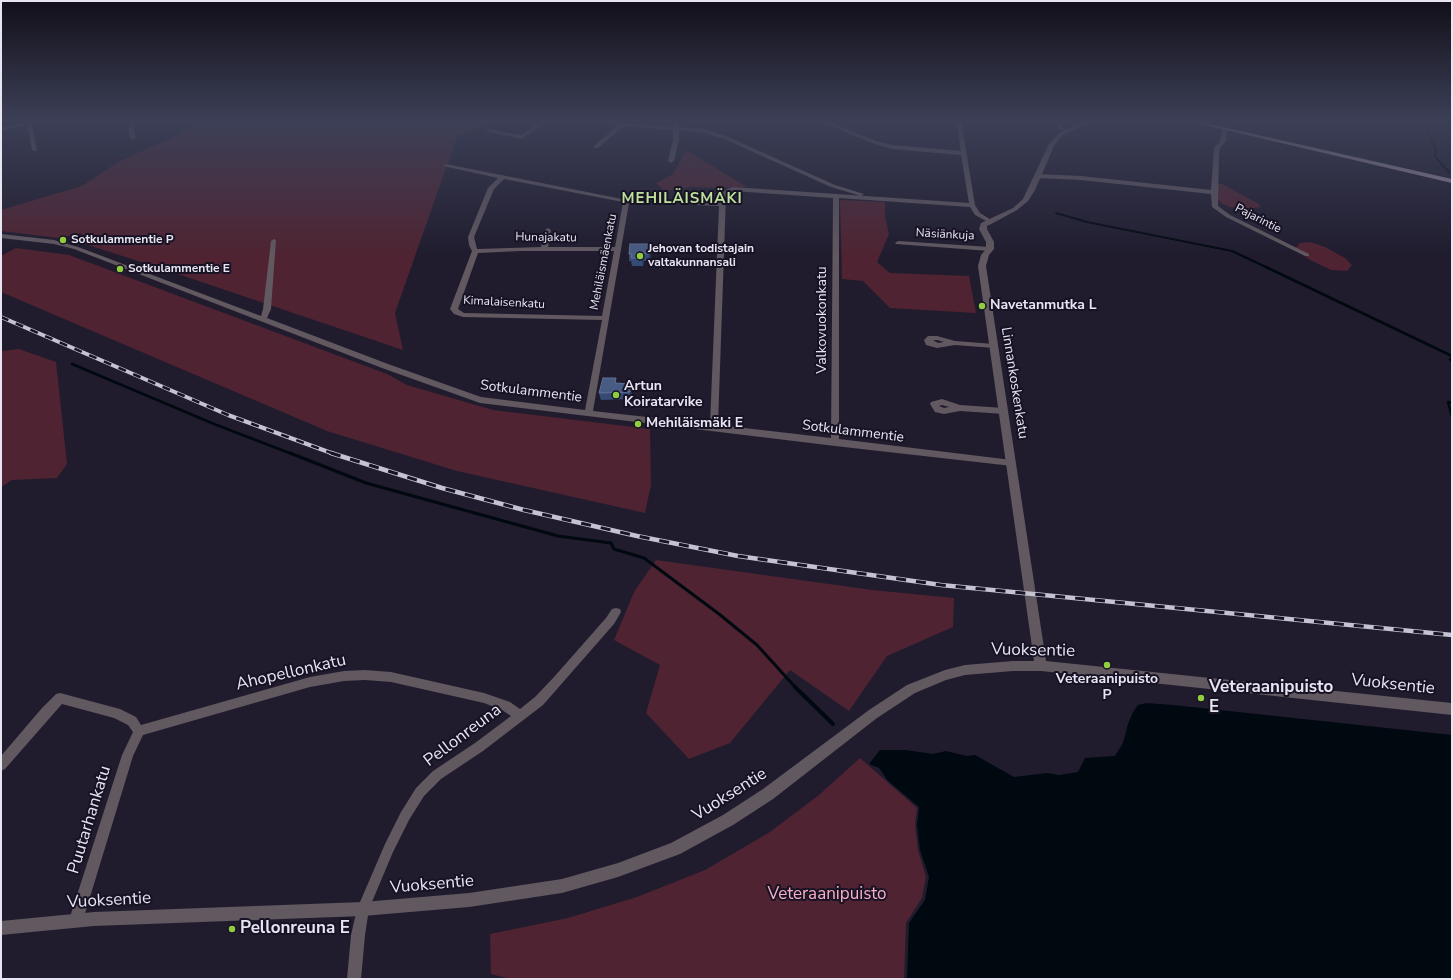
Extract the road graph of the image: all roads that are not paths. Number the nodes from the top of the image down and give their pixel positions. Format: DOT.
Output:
graph roads {
  1 [pos="446,166"];
  2 [pos="787,166"];
  3 [pos="966,166"];
  4 [pos="1042,166"];
  5 [pos="1216,166"];
  6 [pos="1387,166"];
  7 [pos="1038,176"];
  8 [pos="503,177"];
  9 [pos="1452,181"];
  10 [pos="1214,192"];
  11 [pos="836,197"];
  12 [pos="887,200"];
  13 [pos="694,203"];
  14 [pos="722,204"];
  15 [pos="972,205"];
  16 [pos="990,221"];
  17 [pos="548,230"];
  18 [pos="1,236"];
  19 [pos="274,241"];
  20 [pos="898,244"];
  21 [pos="544,249"];
  22 [pos="990,249"];
  23 [pos="617,250"];
  24 [pos="475,251"];
  25 [pos="1307,255"];
  26 [pos="605,318"];
  27 [pos="263,319"];
  28 [pos="955,343"];
  29 [pos="994,346"];
  30 [pos="960,408"];
  31 [pos="1004,411"];
  32 [pos="589,412"];
  33 [pos="714,427"];
  34 [pos="835,443"];
  35 [pos="1012,463"];
  36 [pos="616,612"];
  37 [pos="1041,666"];
  38 [pos="1452,709"];
  39 [pos="519,715"];
  40 [pos="139,731"];
  41 [pos="1,765"];
  42 [pos="363,909"];
  43 [pos="76,920"];
  44 [pos="1,928"];
  45 [pos="354,979"];
  1 -- 8 [label="street, Mehiläismäenkatu"];
  2 -- 12 [label="street"];
  3 -- 15 [label="street"];
  4 -- 7 [label="street"];
  5 -- 10 [label="street, Pajarintie"];
  6 -- 9 [label="main road"];
  7 -- 10 [label="street"];
  7 -- 16 [label="street"];
  8 -- 23 [label="street, Mehiläismäenkatu"];
  8 -- 24 [label="street, Kimalaisenkatu"];
  10 -- 25 [label="street, Pajarintie"];
  11 -- 12 [label="street"];
  11 -- 14 [label="street"];
  11 -- 34 [label="street, Valkovuokonkatu"];
  12 -- 15 [label="street"];
  13 -- 14 [label="street"];
  14 -- 33 [label="street"];
  15 -- 16 [label="street"];
  16 -- 22 [label="street"];
  17 -- 21 [label="street"];
  18 -- 27 [label="street, Sotkulammentie"];
  19 -- 27 [label="street"];
  20 -- 22 [label="street, Näsiänkuja"];
  21 -- 23 [label="street, Hunajakatu"];
  21 -- 24 [label="street, Hunajakatu"];
  22 -- 29 [label="street, Linnankoskenkatu"];
  23 -- 26 [label="street, Mehiläismäenkatu"];
  24 -- 26 [label="street, Kimalaisenkatu"];
  26 -- 32 [label="street, Mehiläismäenkatu"];
  27 -- 32 [label="street, Sotkulammentie"];
  28 -- 29 [label="street"];
  29 -- 31 [label="street, Linnankoskenkatu"];
  30 -- 31 [label="street"];
  31 -- 35 [label="street, Linnankoskenkatu"];
  32 -- 33 [label="street, Sotkulammentie"];
  33 -- 34 [label="street, Sotkulammentie"];
  34 -- 35 [label="street, Sotkulammentie"];
  35 -- 37 [label="street, Linnankoskenkatu"];
  36 -- 39 [label="street, Pellonreuna"];
  37 -- 38 [label="street, Vuoksentie"];
  37 -- 42 [label="street, Vuoksentie"];
  39 -- 40 [label="street, Ahopellonkatu"];
  39 -- 42 [label="street, Pellonreuna"];
  40 -- 41 [label="street"];
  40 -- 43 [label="street, Puutarhankatu"];
  42 -- 43 [label="street, Vuoksentie"];
  42 -- 45 [label="street, Pellonreuna"];
  43 -- 44 [label="street, Vuoksentie"];
}
